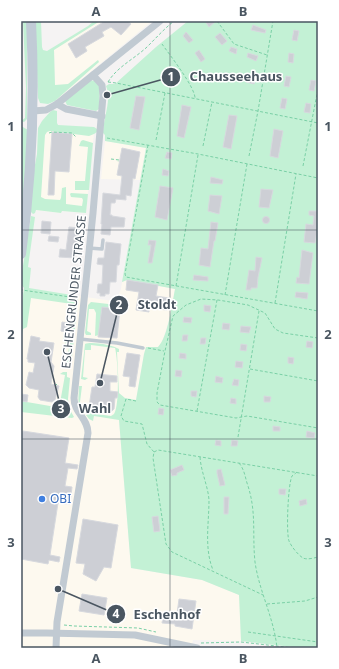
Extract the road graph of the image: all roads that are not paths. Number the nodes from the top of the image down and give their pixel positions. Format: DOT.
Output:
graph roads {
  1 [pos="31,21"];
  2 [pos="157,22"];
  3 [pos="93,75"];
  4 [pos="57,104"];
  5 [pos="33,111"];
  6 [pos="102,116"];
  7 [pos="103,240"];
  8 [pos="89,248"];
  9 [pos="21,254"];
  10 [pos="80,339"];
  11 [pos="143,348"];
  12 [pos="21,633"];
  13 [pos="57,633"];
  14 [pos="188,647"];
  15 [pos="56,648"];
  16 [pos="197,648"];
  1 -- 5 [label="main road"];
  2 -- 3 [label="street"];
  3 -- 4 [label="street"];
  3 -- 6 [label="street, ESCHENGRUNDER STRASSE"];
  4 -- 5 [label="street"];
  4 -- 6 [label="street"];
  5 -- 9 [label="main road"];
  6 -- 8 [label="street, ESCHENGRUNDER STRASSE"];
  7 -- 8 [label="lane"];
  8 -- 10 [label="street, ESCHENGRUNDER STRASSE"];
  10 -- 11 [label="lane"];
  10 -- 13 [label="street, ESCHENGRUNDER STRASSE"];
  12 -- 13 [label="street"];
  13 -- 14 [label="street"];
  13 -- 15 [label="street, ESCHENGRUNDER STRASSE"];
  14 -- 16 [label="street"];
}
